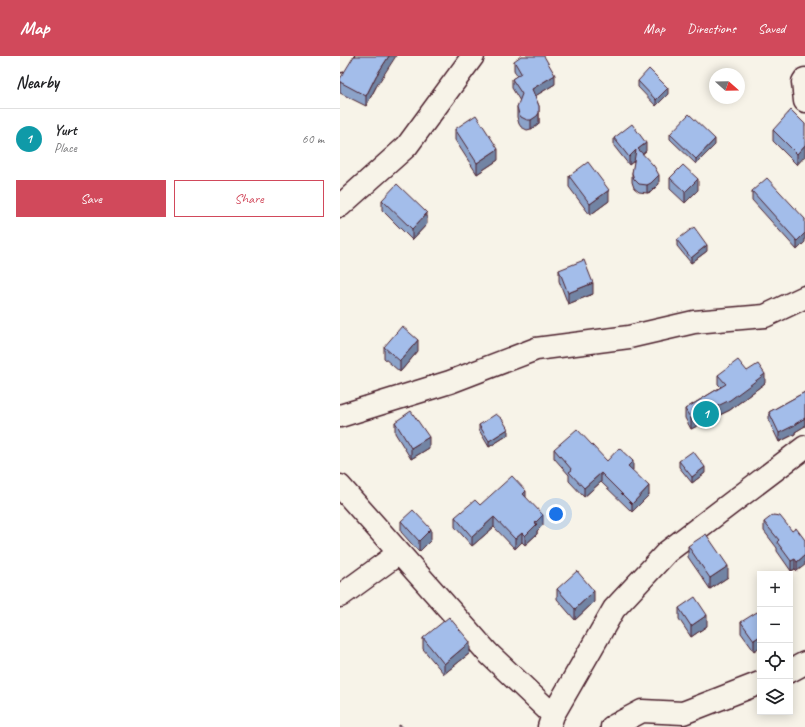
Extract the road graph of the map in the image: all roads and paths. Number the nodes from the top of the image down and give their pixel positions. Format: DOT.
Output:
graph roads {
  1 [pos="343,56"];
  2 [pos="473,56"];
  3 [pos="340,61"];
  4 [pos="805,79"];
  5 [pos="805,101"];
  6 [pos="340,206"];
  7 [pos="805,297"];
  8 [pos="340,416"];
  9 [pos="805,447"];
  10 [pos="340,486"];
  11 [pos="399,553"];
  12 [pos="340,596"];
  13 [pos="805,663"];
  14 [pos="793,669"];
  15 [pos="757,684"];
  16 [pos="552,721"];
  17 [pos="612,727"];
  1 -- 3 [label="street"];
  2 -- 6 [label="street"];
  4 -- 5 [label="street"];
  7 -- 8 [label="street"];
  9 -- 16 [label="street"];
  10 -- 11 [label="street"];
  11 -- 12 [label="street"];
  11 -- 16 [label="street"];
  13 -- 14 [label="street"];
  15 -- 17 [label="street"];
}
